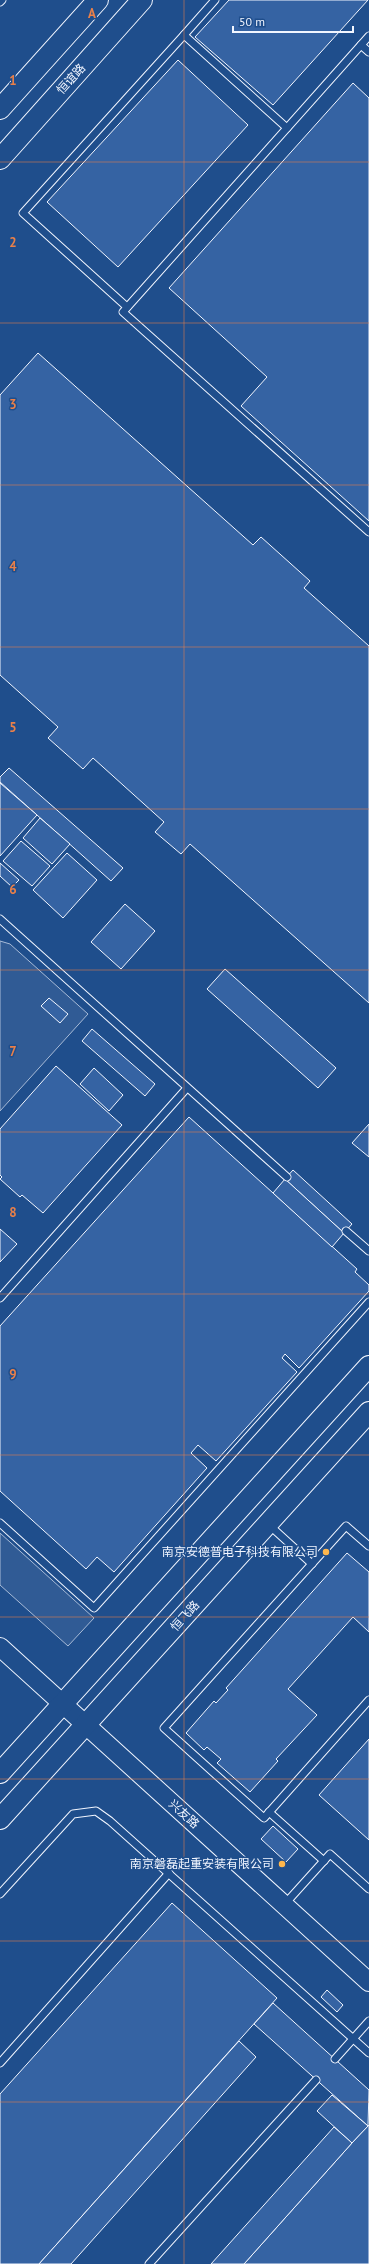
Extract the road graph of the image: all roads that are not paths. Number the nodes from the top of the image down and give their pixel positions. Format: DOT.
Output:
graph roads {
  1 [pos="2,0"];
  2 [pos="98,0"];
  3 [pos="142,0"];
  4 [pos="216,0"];
  5 [pos="0,2"];
  6 [pos="184,35"];
  7 [pos="369,36"];
  8 [pos="361,45"];
  9 [pos="369,52"];
  10 [pos="0,109"];
  11 [pos="286,128"];
  12 [pos="0,159"];
  13 [pos="127,307"];
  14 [pos="369,532"];
  15 [pos="0,919"];
  16 [pos="188,1088"];
  17 [pos="287,1177"];
  18 [pos="346,1231"];
  19 [pos="369,1251"];
  20 [pos="0,1298"];
  21 [pos="369,1302"];
  22 [pos="369,1366"];
  23 [pos="369,1412"];
  24 [pos="0,1524"];
  25 [pos="268,1524"];
  26 [pos="369,1546"];
  27 [pos="312,1564"];
  28 [pos="0,1647"];
  29 [pos="369,1700"];
  30 [pos="64,1704"];
  31 [pos="86,1725"];
  32 [pos="0,1773"];
  33 [pos="269,1812"];
  34 [pos="0,1820"];
  35 [pos="324,1861"];
  36 [pos="169,1873"];
  37 [pos="369,1889"];
  38 [pos="0,1894"];
  39 [pos="284,1905"];
  40 [pos="369,1982"];
  41 [pos="369,2021"];
  42 [pos="353,2039"];
  43 [pos="369,2053"];
  44 [pos="335,2059"];
  45 [pos="0,2062"];
  46 [pos="316,2080"];
  47 [pos="149,2264"];
  1 -- 5 [label="lane"];
  2 -- 10 [label="main road"];
  3 -- 12 [label="main road, 恒谊路"];
  4 -- 6 [label="lane"];
  6 -- 11 [label="lane"];
  6 -- 13 [label="lane"];
  7 -- 8 [label="lane"];
  8 -- 9 [label="lane"];
  8 -- 11 [label="lane"];
  11 -- 13 [label="lane"];
  13 -- 14 [label="lane"];
  15 -- 16 [label="lane"];
  16 -- 17 [label="lane"];
  16 -- 20 [label="lane"];
  18 -- 19 [label="lane"];
  21 -- 24 [label="lane"];
  22 -- 30 [label="main road"];
  23 -- 25 [label="main road, 恒飞路"];
  25 -- 27 [label="lane"];
  25 -- 31 [label="main road, 恒飞路"];
  26 -- 27 [label="lane"];
  27 -- 33 [label="lane"];
  28 -- 30 [label="street, 兴友路"];
  29 -- 33 [label="lane"];
  30 -- 31 [label="street, 兴友路"];
  30 -- 32 [label="main road"];
  31 -- 34 [label="main road, 恒飞路"];
  31 -- 39 [label="street, 兴友路"];
  33 -- 35 [label="lane"];
  35 -- 37 [label="lane"];
  35 -- 39 [label="lane"];
  36 -- 38 [label="lane"];
  36 -- 42 [label="lane"];
  36 -- 45 [label="lane"];
  39 -- 40 [label="street, 兴友路"];
  41 -- 42 [label="lane"];
  42 -- 43 [label="lane"];
  42 -- 44 [label="lane"];
  46 -- 47 [label="lane"];
}
